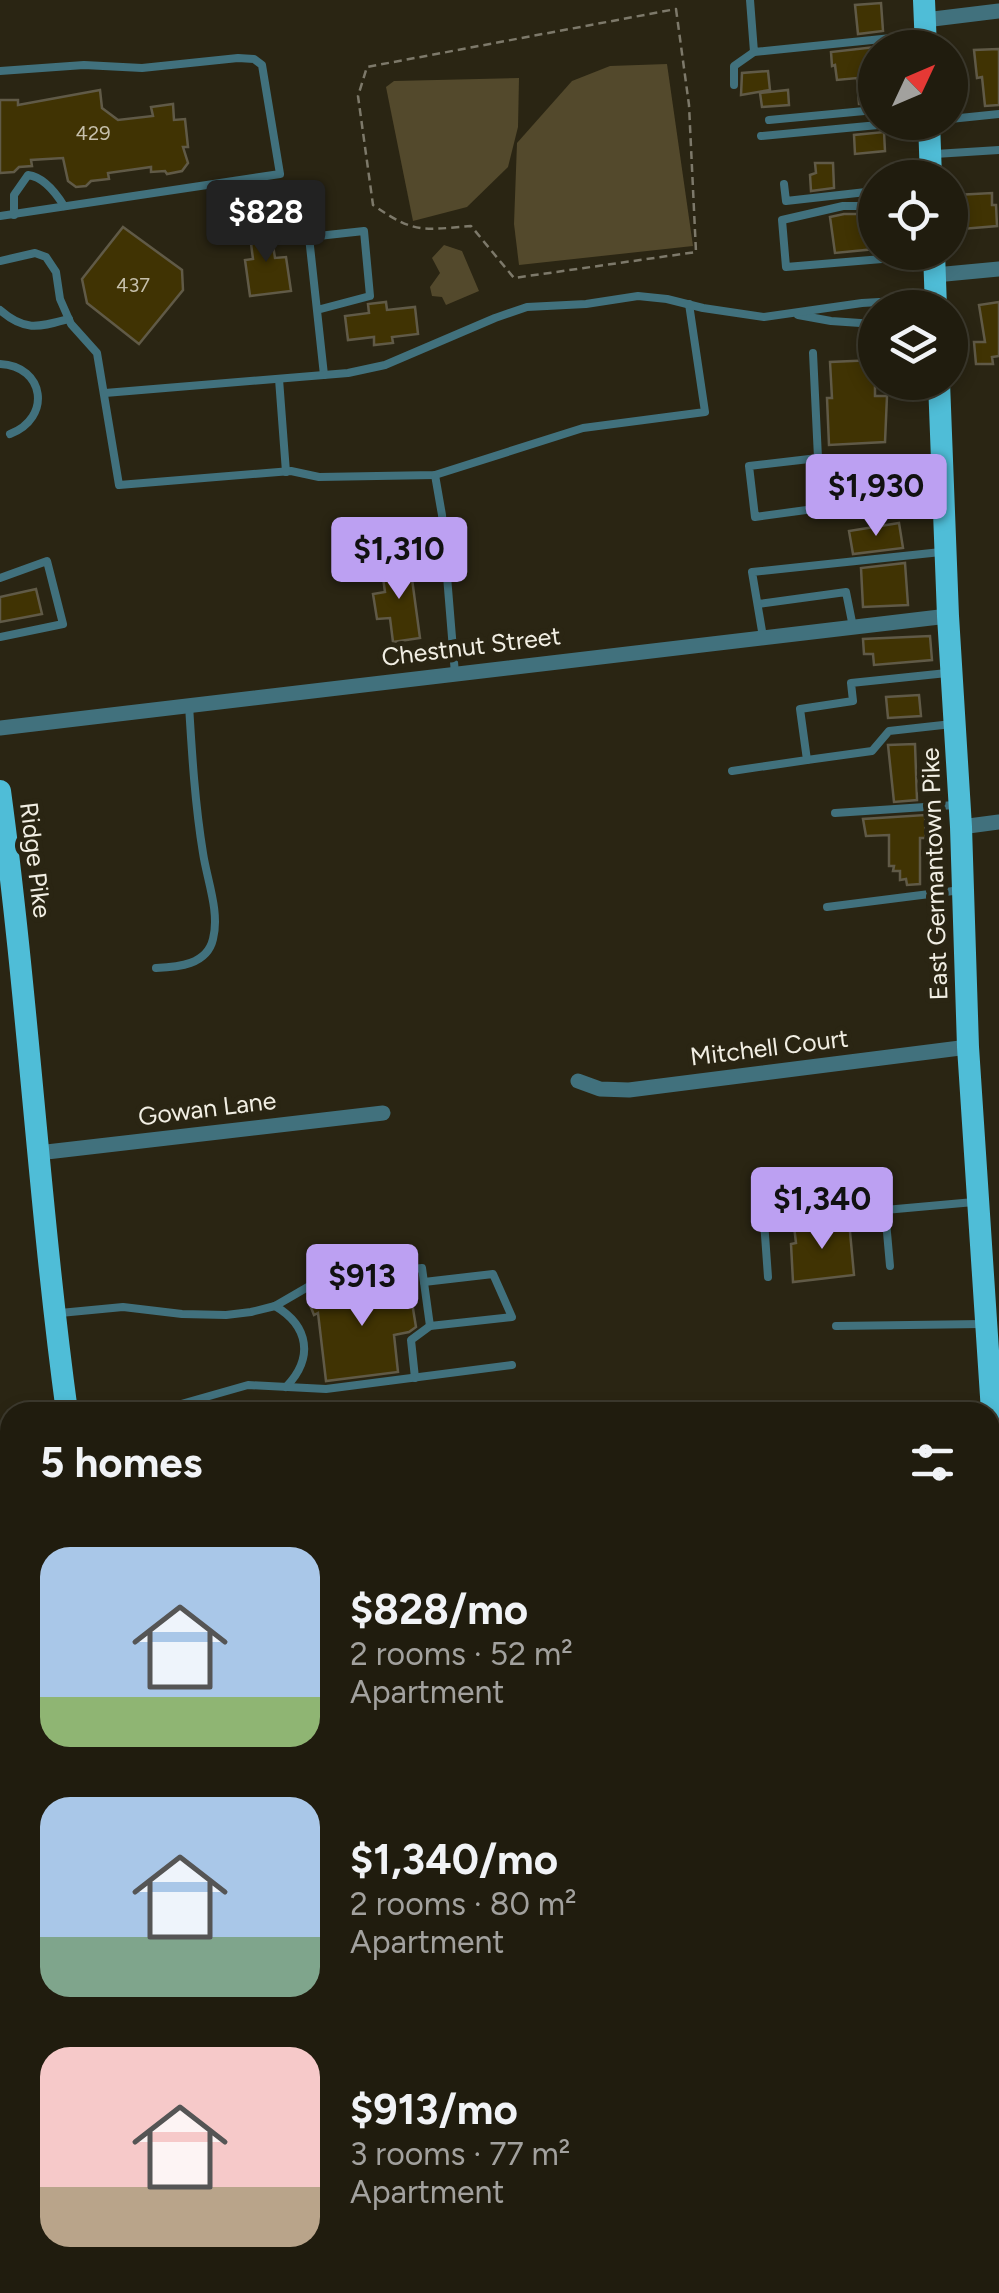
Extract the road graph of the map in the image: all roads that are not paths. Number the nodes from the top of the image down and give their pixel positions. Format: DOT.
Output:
graph roads {
  1 [pos="750,0"];
  2 [pos="999,11"];
  3 [pos="925,25"];
  4 [pos="754,52"];
  5 [pos="0,71"];
  6 [pos="734,85"];
  7 [pos="858,112"];
  8 [pos="999,114"];
  9 [pos="968,117"];
  10 [pos="768,120"];
  11 [pos="858,127"];
  12 [pos="761,136"];
  13 [pos="999,150"];
  14 [pos="956,160"];
  15 [pos="784,184"];
  16 [pos="858,193"];
  17 [pos="64,206"];
  18 [pos="858,206"];
  19 [pos="14,215"];
  20 [pos="0,216"];
  21 [pos="0,261"];
  22 [pos="858,265"];
  23 [pos="968,265"];
  24 [pos="999,268"];
  25 [pos="690,304"];
  26 [pos="858,304"];
  27 [pos="0,310"];
  28 [pos="317,310"];
  29 [pos="788,314"];
  30 [pos="69,319"];
  31 [pos="858,323"];
  32 [pos="814,353"];
  33 [pos="0,364"];
  34 [pos="324,375"];
  35 [pos="279,378"];
  36 [pos="105,393"];
  37 [pos="939,400"];
  38 [pos="10,434"];
  39 [pos="818,458"];
  40 [pos="286,472"];
  41 [pos="435,475"];
  42 [pos="943,492"];
  43 [pos="821,508"];
  44 [pos="946,552"];
  45 [pos="0,578"];
  46 [pos="758,604"];
  47 [pos="948,616"];
  48 [pos="853,627"];
  49 [pos="763,637"];
  50 [pos="0,638"];
  51 [pos="952,672"];
  52 [pos="455,674"];
  53 [pos="189,705"];
  54 [pos="955,724"];
  55 [pos="0,728"];
  56 [pos="806,760"];
  57 [pos="732,770"];
  58 [pos="0,792"];
  59 [pos="835,813"];
  60 [pos="961,816"];
  61 [pos="999,822"];
  62 [pos="7,890"];
  63 [pos="962,890"];
  64 [pos="827,907"];
  65 [pos="156,968"];
  66 [pos="968,1046"];
  67 [pos="578,1081"];
  68 [pos="382,1113"];
  69 [pos="38,1154"];
  70 [pos="978,1201"];
  71 [pos="886,1210"];
  72 [pos="890,1266"];
  73 [pos="768,1277"];
  74 [pos="424,1282"];
  75 [pos="275,1306"];
  76 [pos="54,1314"];
  77 [pos="987,1324"];
  78 [pos="430,1326"];
  79 [pos="836,1326"];
  80 [pos="994,1362"];
  81 [pos="512,1365"];
  82 [pos="415,1378"];
  83 [pos="286,1387"];
  84 [pos="66,1402"];
  85 [pos="188,1402"];
  86 [pos="993,1402"];
  1 -- 4 [label="lane"];
  2 -- 3 [label="street"];
  3 -- 4 [label="lane"];
  4 -- 6 [label="lane"];
  5 -- 17 [label="lane"];
  7 -- 10 [label="lane"];
  8 -- 9 [label="lane"];
  11 -- 12 [label="lane"];
  13 -- 14 [label="lane"];
  15 -- 16 [label="lane"];
  17 -- 19 [label="lane"];
  17 -- 19 [label="lane"];
  18 -- 22 [label="lane"];
  19 -- 20 [label="lane"];
  21 -- 30 [label="lane"];
  23 -- 24 [label="street"];
  25 -- 29 [label="lane"];
  25 -- 34 [label="lane"];
  25 -- 41 [label="lane"];
  26 -- 29 [label="lane"];
  27 -- 30 [label="lane"];
  28 -- 28 [label="lane"];
  28 -- 34 [label="lane"];
  29 -- 31 [label="lane"];
  30 -- 36 [label="lane"];
  32 -- 39 [label="lane"];
  33 -- 38 [label="lane"];
  34 -- 35 [label="lane"];
  35 -- 36 [label="lane"];
  35 -- 40 [label="lane"];
  36 -- 40 [label="lane"];
  37 -- 42 [label="main road, East Germantown Pike"];
  39 -- 43 [label="lane"];
  39 -- 43 [label="lane"];
  40 -- 41 [label="lane"];
  41 -- 52 [label="lane"];
  42 -- 43 [label="lane"];
  42 -- 44 [label="main road, East Germantown Pike"];
  44 -- 46 [label="lane"];
  44 -- 47 [label="main road, East Germantown Pike"];
  45 -- 50 [label="lane"];
  46 -- 48 [label="lane"];
  46 -- 49 [label="lane"];
  47 -- 48 [label="street, Chestnut Street"];
  47 -- 51 [label="main road, East Germantown Pike"];
  48 -- 49 [label="street, Chestnut Street"];
  49 -- 52 [label="street, Chestnut Street"];
  51 -- 54 [label="main road, East Germantown Pike"];
  51 -- 56 [label="lane"];
  52 -- 53 [label="street, Chestnut Street"];
  53 -- 55 [label="street, Chestnut Street"];
  53 -- 65 [label="lane"];
  54 -- 56 [label="lane"];
  54 -- 60 [label="main road, East Germantown Pike"];
  56 -- 57 [label="lane"];
  58 -- 62 [label="main road, Ridge Pike"];
  59 -- 60 [label="lane"];
  60 -- 61 [label="street"];
  60 -- 63 [label="main road, East Germantown Pike"];
  62 -- 69 [label="main road, Ridge Pike"];
  63 -- 64 [label="lane"];
  63 -- 66 [label="main road, East Germantown Pike"];
  66 -- 67 [label="street, Mitchell Court"];
  66 -- 70 [label="main road, East Germantown Pike"];
  68 -- 69 [label="street, Gowan Lane"];
  69 -- 76 [label="main road, Ridge Pike"];
  70 -- 71 [label="lane"];
  70 -- 77 [label="main road, East Germantown Pike"];
  71 -- 72 [label="lane"];
  71 -- 73 [label="lane"];
  74 -- 75 [label="lane"];
  74 -- 78 [label="lane"];
  74 -- 78 [label="lane"];
  75 -- 76 [label="lane"];
  75 -- 83 [label="lane"];
  76 -- 84 [label="main road, Ridge Pike"];
  77 -- 79 [label="lane"];
  77 -- 80 [label="main road, East Germantown Pike"];
  78 -- 82 [label="lane"];
  80 -- 86 [label="main road, East Germantown Pike"];
  81 -- 82 [label="lane"];
  82 -- 83 [label="lane"];
  83 -- 85 [label="lane"];
}
